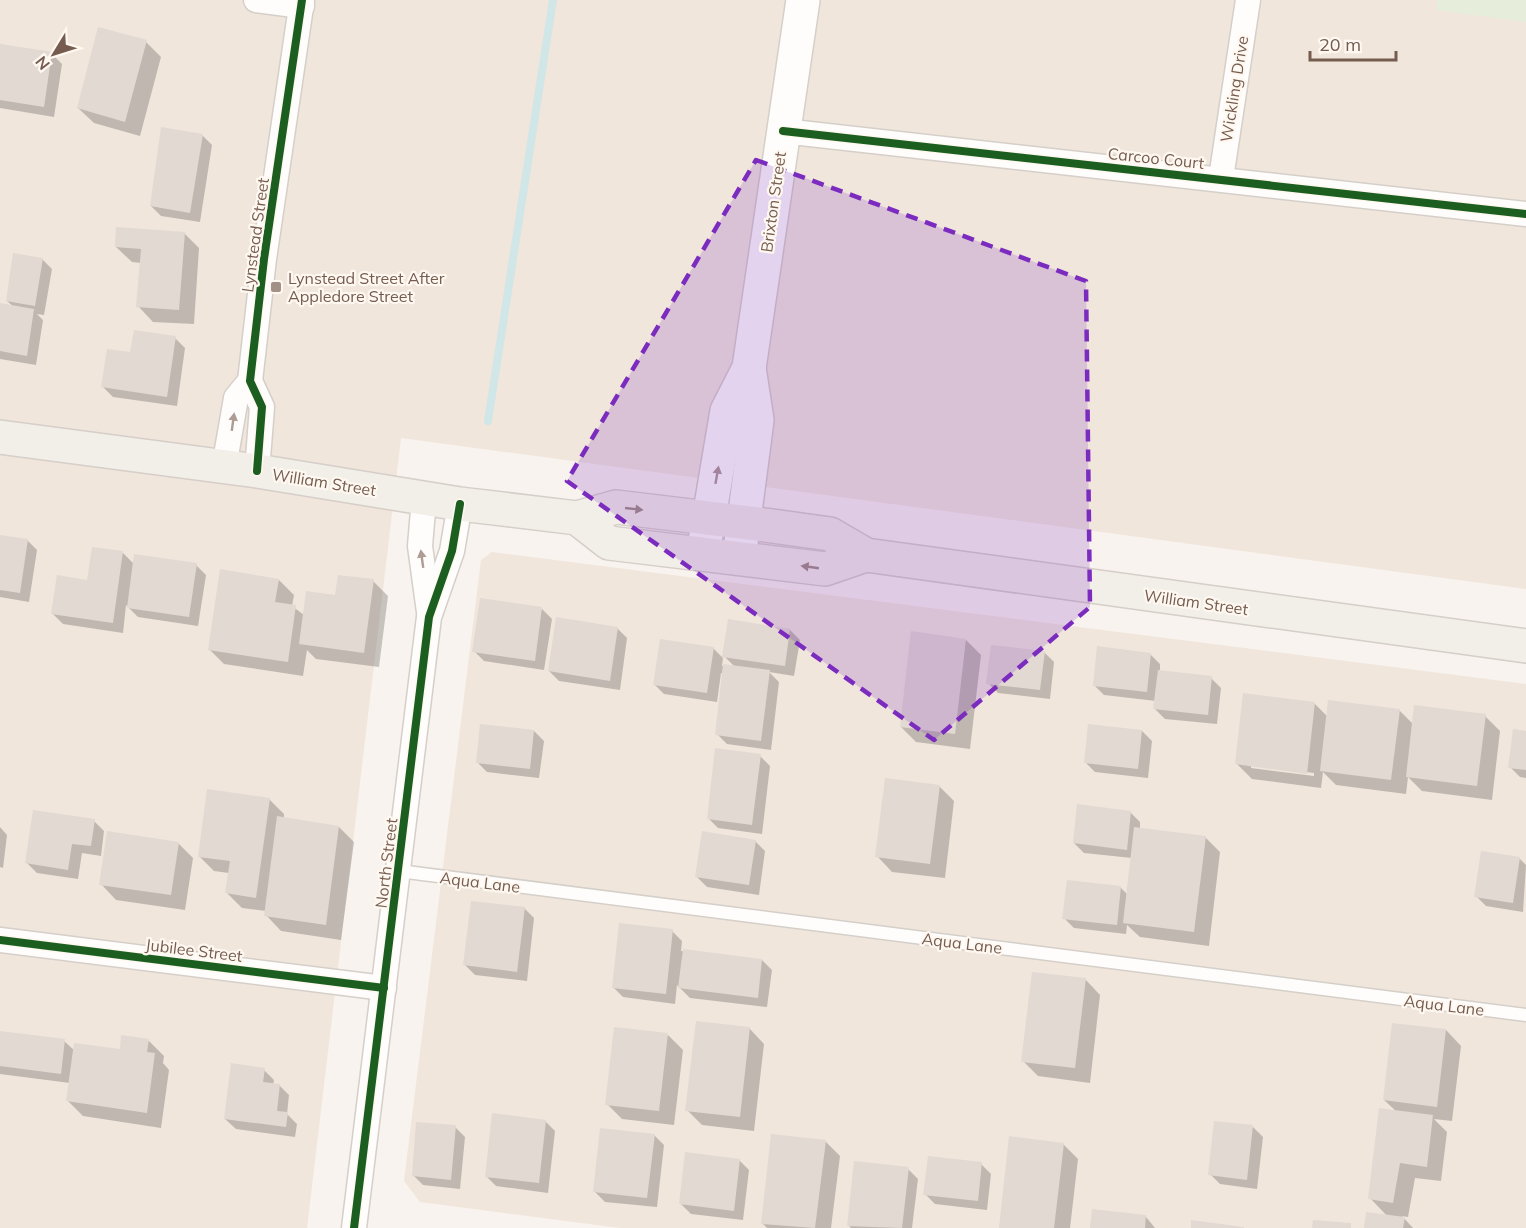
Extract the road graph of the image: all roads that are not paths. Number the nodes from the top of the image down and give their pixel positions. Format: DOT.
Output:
graph roads {
  1 [pos="256,0"];
  2 [pos="802,0"];
  3 [pos="1248,0"];
  4 [pos="302,3"];
  5 [pos="783,131"];
  6 [pos="1221,178"];
  7 [pos="1526,214"];
  8 [pos="749,368"];
  9 [pos="250,381"];
  10 [pos="0,437"];
  11 [pos="224,467"];
  12 [pos="257,471"];
  13 [pos="424,499"];
  14 [pos="460,504"];
  15 [pos="577,518"];
  16 [pos="709,518"];
  17 [pos="744,522"];
  18 [pos="703,553"];
  19 [pos="866,555"];
  20 [pos="740,558"];
  21 [pos="429,617"];
  22 [pos="1526,646"];
  23 [pos="399,871"];
  24 [pos="0,940"];
  25 [pos="384,988"];
  26 [pos="1526,1015"];
  27 [pos="354,1228"];
  1 -- 4 [label="street"];
  2 -- 5 [label="main road, Brixton Street"];
  3 -- 6 [label="street, Wickling Drive"];
  4 -- 9 [label="street, Lynstead Street"];
  5 -- 6 [label="street, Carcoo Court"];
  5 -- 8 [label="main road, Brixton Street"];
  6 -- 7 [label="street, Carcoo Court"];
  16 -- 8 [label="main road, Brixton Street, one-way"];
  8 -- 17 [label="main road, Brixton Street"];
  11 -- 9 [label="street, Lynstead Street, one-way"];
  9 -- 12 [label="street"];
  10 -- 11 [label="main road, William Street"];
  11 -- 12 [label="main road, William Street"];
  12 -- 13 [label="main road, William Street"];
  13 -- 14 [label="main road, William Street"];
  21 -- 13 [label="street, North Street, one-way"];
  14 -- 15 [label="main road, William Street"];
  14 -- 21 [label="street, North Street"];
  15 -- 16 [label="main road, William Street, one-way"];
  15 -- 18 [label="main road, William Street"];
  16 -- 17 [label="main road, William Street"];
  16 -- 18 [label="main road, Brixton Street"];
  17 -- 19 [label="main road, William Street"];
  17 -- 20 [label="main road, Brixton Street"];
  18 -- 20 [label="main road, William Street"];
  19 -- 20 [label="main road, William Street, one-way"];
  19 -- 22 [label="main road, William Street"];
  21 -- 23 [label="street, North Street"];
  23 -- 25 [label="street, North Street"];
  23 -- 26 [label="lane, Aqua Lane"];
  24 -- 25 [label="street, Jubilee Street"];
  25 -- 27 [label="street, North Street"];
}
